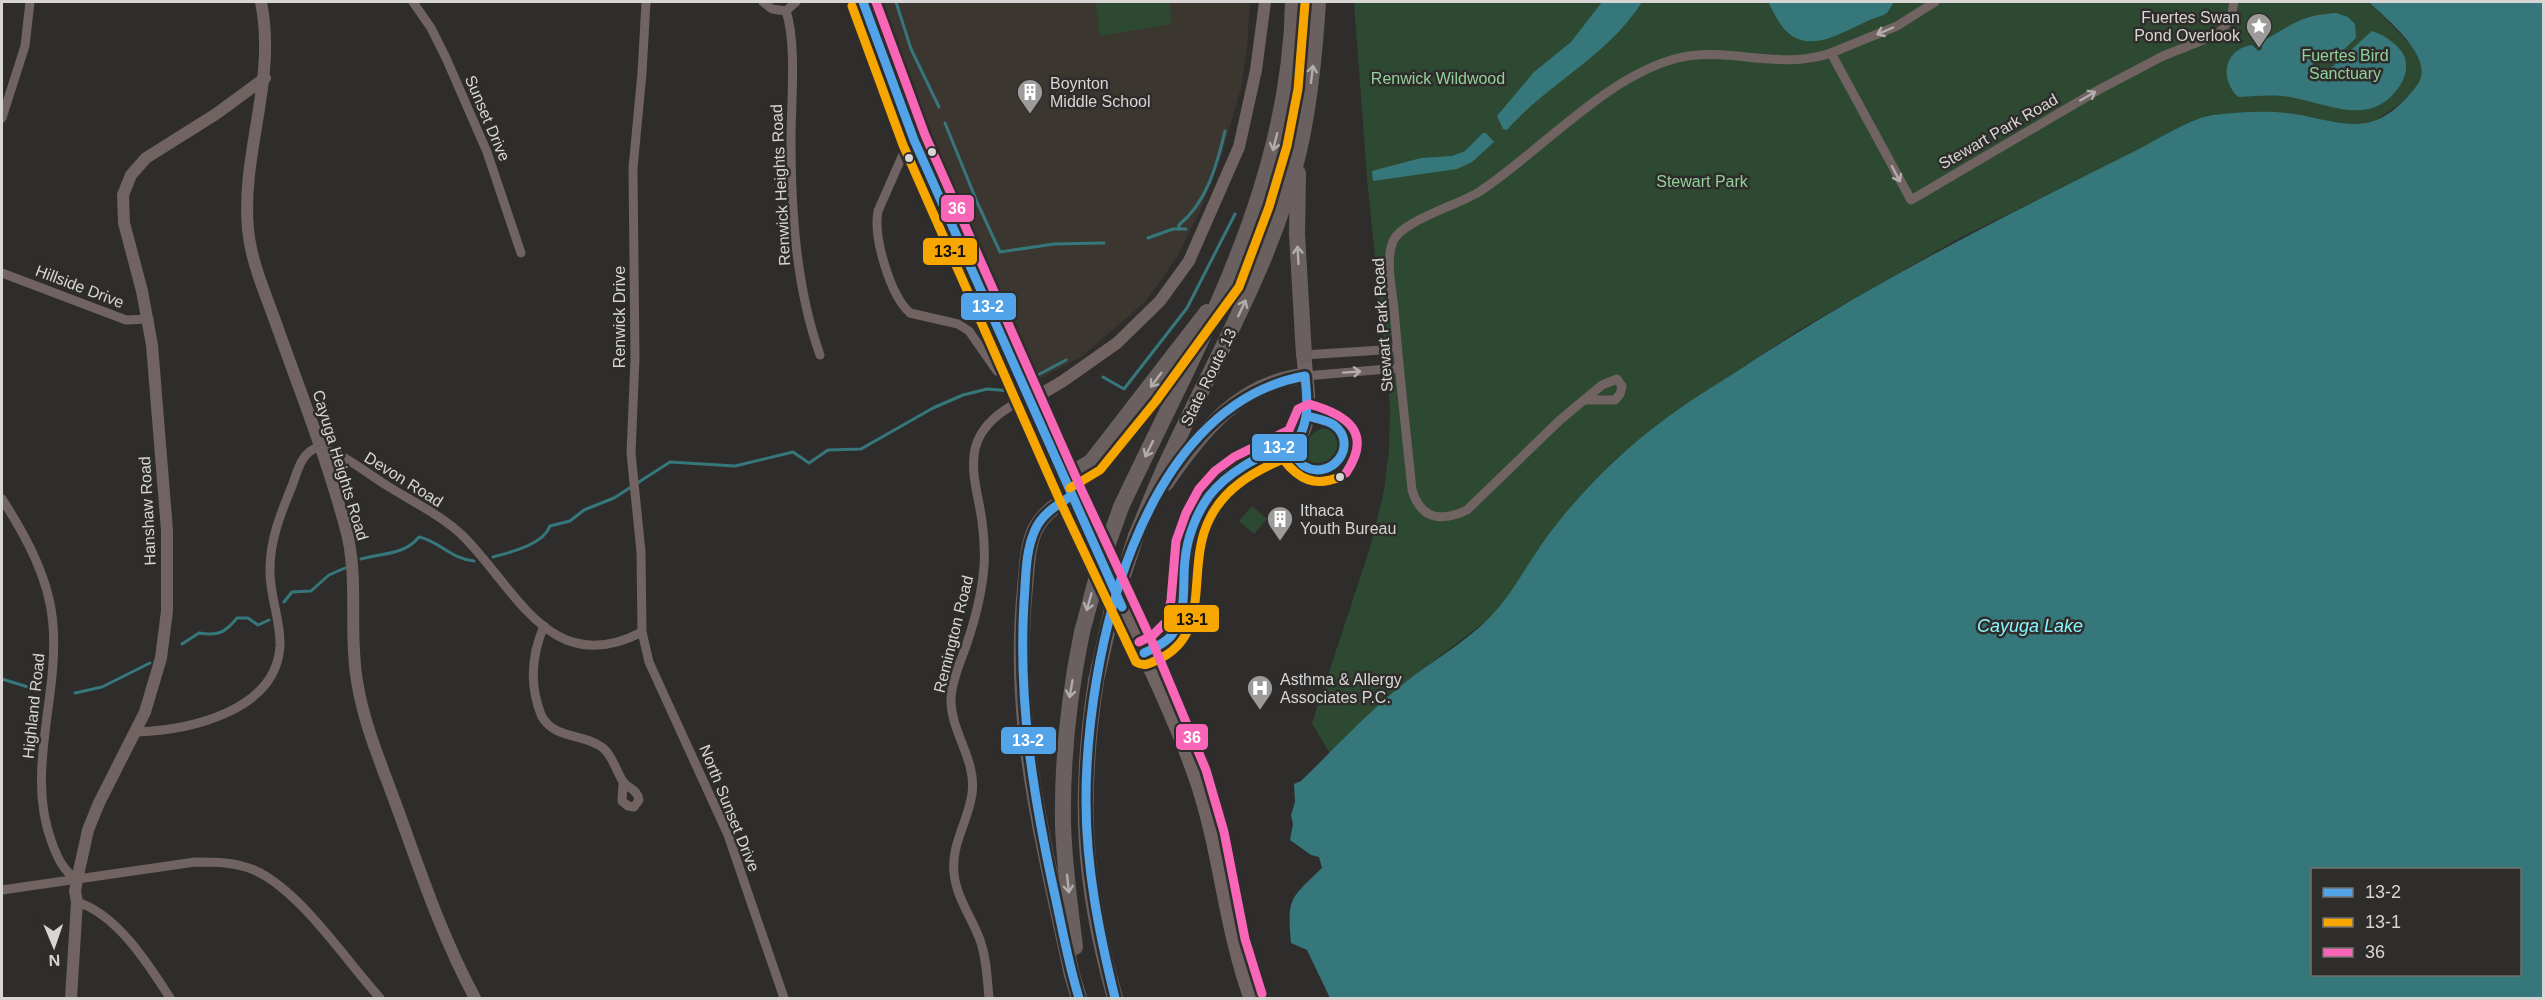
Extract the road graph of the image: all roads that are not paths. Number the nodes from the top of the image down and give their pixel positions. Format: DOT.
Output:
graph roads {
  1 [pos="30,2"];
  2 [pos="261,2"];
  3 [pos="413,2"];
  4 [pos="646,2"];
  5 [pos="763,2"];
  6 [pos="796,2"];
  7 [pos="863,2"];
  8 [pos="1265,2"];
  9 [pos="1293,2"];
  10 [pos="1318,2"];
  11 [pos="1935,2"];
  12 [pos="2234,2"];
  13 [pos="786,11"];
  14 [pos="1831,53"];
  15 [pos="265,78"];
  16 [pos="2,118"];
  17 [pos="914,140"];
  18 [pos="1299,152"];
  19 [pos="521,253"];
  20 [pos="2,273"];
  21 [pos="1228,282"];
  22 [pos="149,319"];
  23 [pos="1397,349"];
  24 [pos="820,355"];
  25 [pos="1304,355"];
  26 [pos="1399,368"];
  27 [pos="1017,371"];
  28 [pos="1305,376"];
  29 [pos="1028,397"];
  30 [pos="1584,400"];
  31 [pos="319,447"];
  32 [pos="1064,478"];
  33 [pos="1071,496"];
  34 [pos="2,500"];
  35 [pos="1146,513"];
  36 [pos="544,626"];
  37 [pos="642,632"];
  38 [pos="1144,653"];
  39 [pos="137,732"];
  40 [pos="623,783"];
  41 [pos="76,880"];
  42 [pos="2,890"];
  43 [pos="77,902"];
  44 [pos="71,999"];
  45 [pos="170,999"];
  46 [pos="380,999"];
  47 [pos="475,999"];
  48 [pos="784,999"];
  49 [pos="989,999"];
  50 [pos="1081,999"];
  51 [pos="1115,999"];
  52 [pos="1251,999"];
  1 -- 16 [label="street"];
  2 -- 15 [label="street, Cayuga Heights Road"];
  3 -- 19 [label="street, Sunset Drive"];
  4 -- 37 [label="street, Renwick Drive"];
  5 -- 13 [label="street"];
  6 -- 13 [label="street"];
  7 -- 17 [label="street"];
  8 -- 29 [label="street"];
  9 -- 21 [label="highway, State Route 13, one-way"];
  18 -- 10 [label="highway, State Route 13, one-way"];
  11 -- 14 [label="street, Stewart Park Road, one-way"];
  14 -- 12 [label="street, Stewart Park Road, one-way"];
  13 -- 24 [label="street, Renwick Heights Road"];
  14 -- 23 [label="street, Stewart Park Road"];
  15 -- 22 [label="street, Hanshaw Road"];
  15 -- 31 [label="street, Cayuga Heights Road"];
  17 -- 27 [label="street"];
  17 -- 27 [label="street"];
  25 -- 18 [label="highway, one-way"];
  35 -- 18 [label="highway, State Route 13, one-way"];
  20 -- 22 [label="street, Hillside Drive"];
  21 -- 32 [label="highway, one-way"];
  21 -- 50 [label="highway, State Route 13, one-way, bridge"];
  22 -- 39 [label="street, Hanshaw Road"];
  23 -- 25 [label="street"];
  23 -- 26 [label="street, Stewart Park Road"];
  25 -- 28 [label="main road"];
  28 -- 26 [label="street, one-way"];
  26 -- 30 [label="street, Stewart Park Road"];
  27 -- 29 [label="street"];
  28 -- 35 [label="highway"];
  28 -- 38 [label="main road"];
  29 -- 32 [label="street"];
  29 -- 49 [label="street, Remington Road"];
  31 -- 36 [label="street, Devon Road"];
  31 -- 39 [label="street"];
  31 -- 47 [label="street, Cayuga Heights Road"];
  32 -- 33 [label="main road"];
  33 -- 38 [label="main road"];
  33 -- 50 [label="highway"];
  34 -- 41 [label="street, Highland Road"];
  35 -- 51 [label="highway, State Route 13, bridge"];
  36 -- 37 [label="street, Devon Road"];
  36 -- 40 [label="street"];
  37 -- 48 [label="street, North Sunset Drive"];
  38 -- 52 [label="main road"];
  39 -- 41 [label="street, Hanshaw Road"];
  41 -- 42 [label="street"];
  41 -- 43 [label="street, Hanshaw Road"];
  41 -- 46 [label="street"];
  43 -- 44 [label="street, Hanshaw Road"];
  43 -- 45 [label="street"];
}
